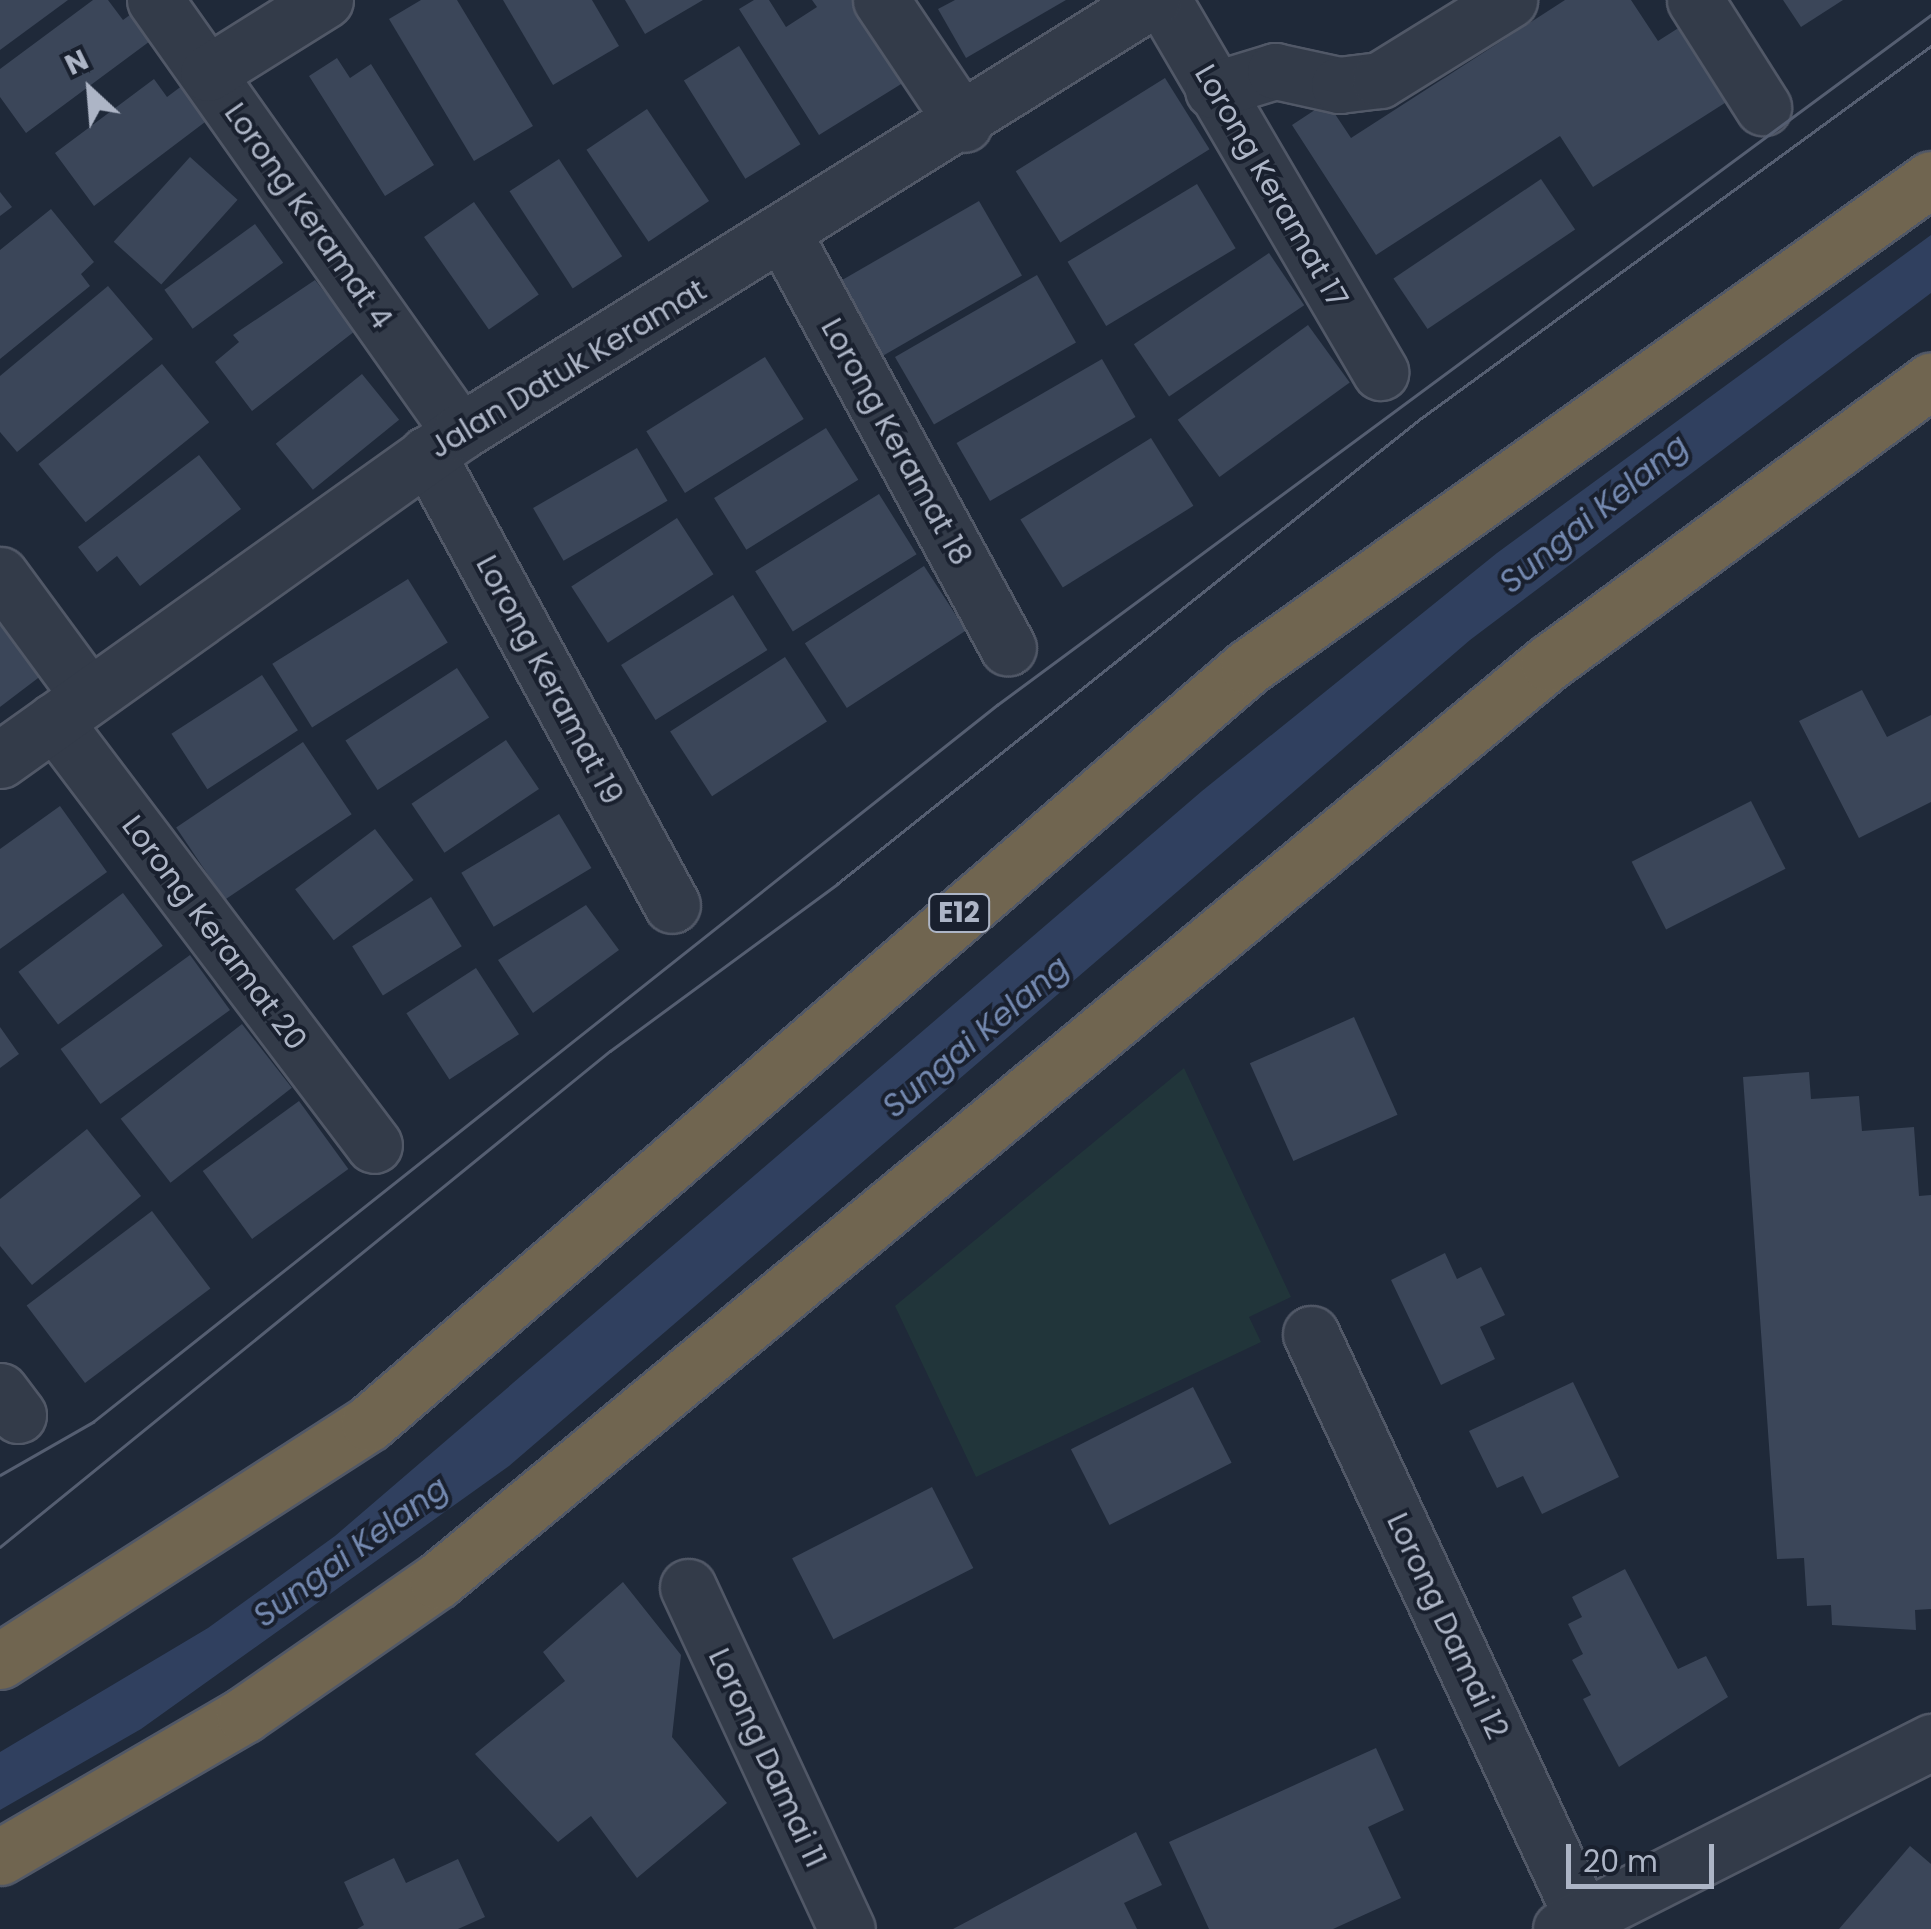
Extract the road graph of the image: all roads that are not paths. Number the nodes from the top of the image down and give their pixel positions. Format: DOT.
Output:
graph roads {
  1 [pos="154,0"];
  2 [pos="325,0"];
  3 [pos="880,0"];
  4 [pos="1152,0"];
  5 [pos="1162,0"];
  6 [pos="1509,0"];
  7 [pos="1695,0"];
  8 [pos="208,73"];
  9 [pos="1213,90"];
  10 [pos="1763,107"];
  11 [pos="964,124"];
  12 [pos="1931,180"];
  13 [pos="784,237"];
  14 [pos="1380,372"];
  15 [pos="1931,381"];
  16 [pos="444,443"];
  17 [pos="0,575"];
  18 [pos="1008,647"];
  19 [pos="71,708"];
  20 [pos="0,760"];
  21 [pos="672,905"];
  22 [pos="374,1146"];
  23 [pos="1311,1334"];
  24 [pos="688,1587"];
  25 [pos="0,1661"];
  26 [pos="1931,1742"];
  27 [pos="0,1856"];
  28 [pos="1572,1924"];
  29 [pos="847,1929"];
  1 -- 8 [label="street, Lorong Keramat 4"];
  2 -- 8 [label="street"];
  3 -- 11 [label="street"];
  4 -- 11 [label="street, Jalan Datuk Keramat"];
  5 -- 9 [label="street, Lorong Keramat 17"];
  6 -- 9 [label="street"];
  7 -- 10 [label="street"];
  8 -- 16 [label="street, Lorong Keramat 4"];
  9 -- 14 [label="street, Lorong Keramat 17"];
  11 -- 13 [label="street, Jalan Datuk Keramat"];
  12 -- 25 [label="highway, E12"];
  13 -- 16 [label="street, Jalan Datuk Keramat"];
  13 -- 18 [label="street, Lorong Keramat 18"];
  15 -- 27 [label="highway"];
  16 -- 19 [label="street, Jalan Datuk Keramat"];
  16 -- 21 [label="street, Lorong Keramat 19"];
  17 -- 19 [label="street, Lorong Keramat 20"];
  19 -- 20 [label="street, Jalan Datuk Keramat"];
  19 -- 22 [label="street, Lorong Keramat 20"];
  23 -- 28 [label="street, Lorong Damai 12"];
  24 -- 29 [label="street, Lorong Damai 11"];
  26 -- 28 [label="street"];
}
